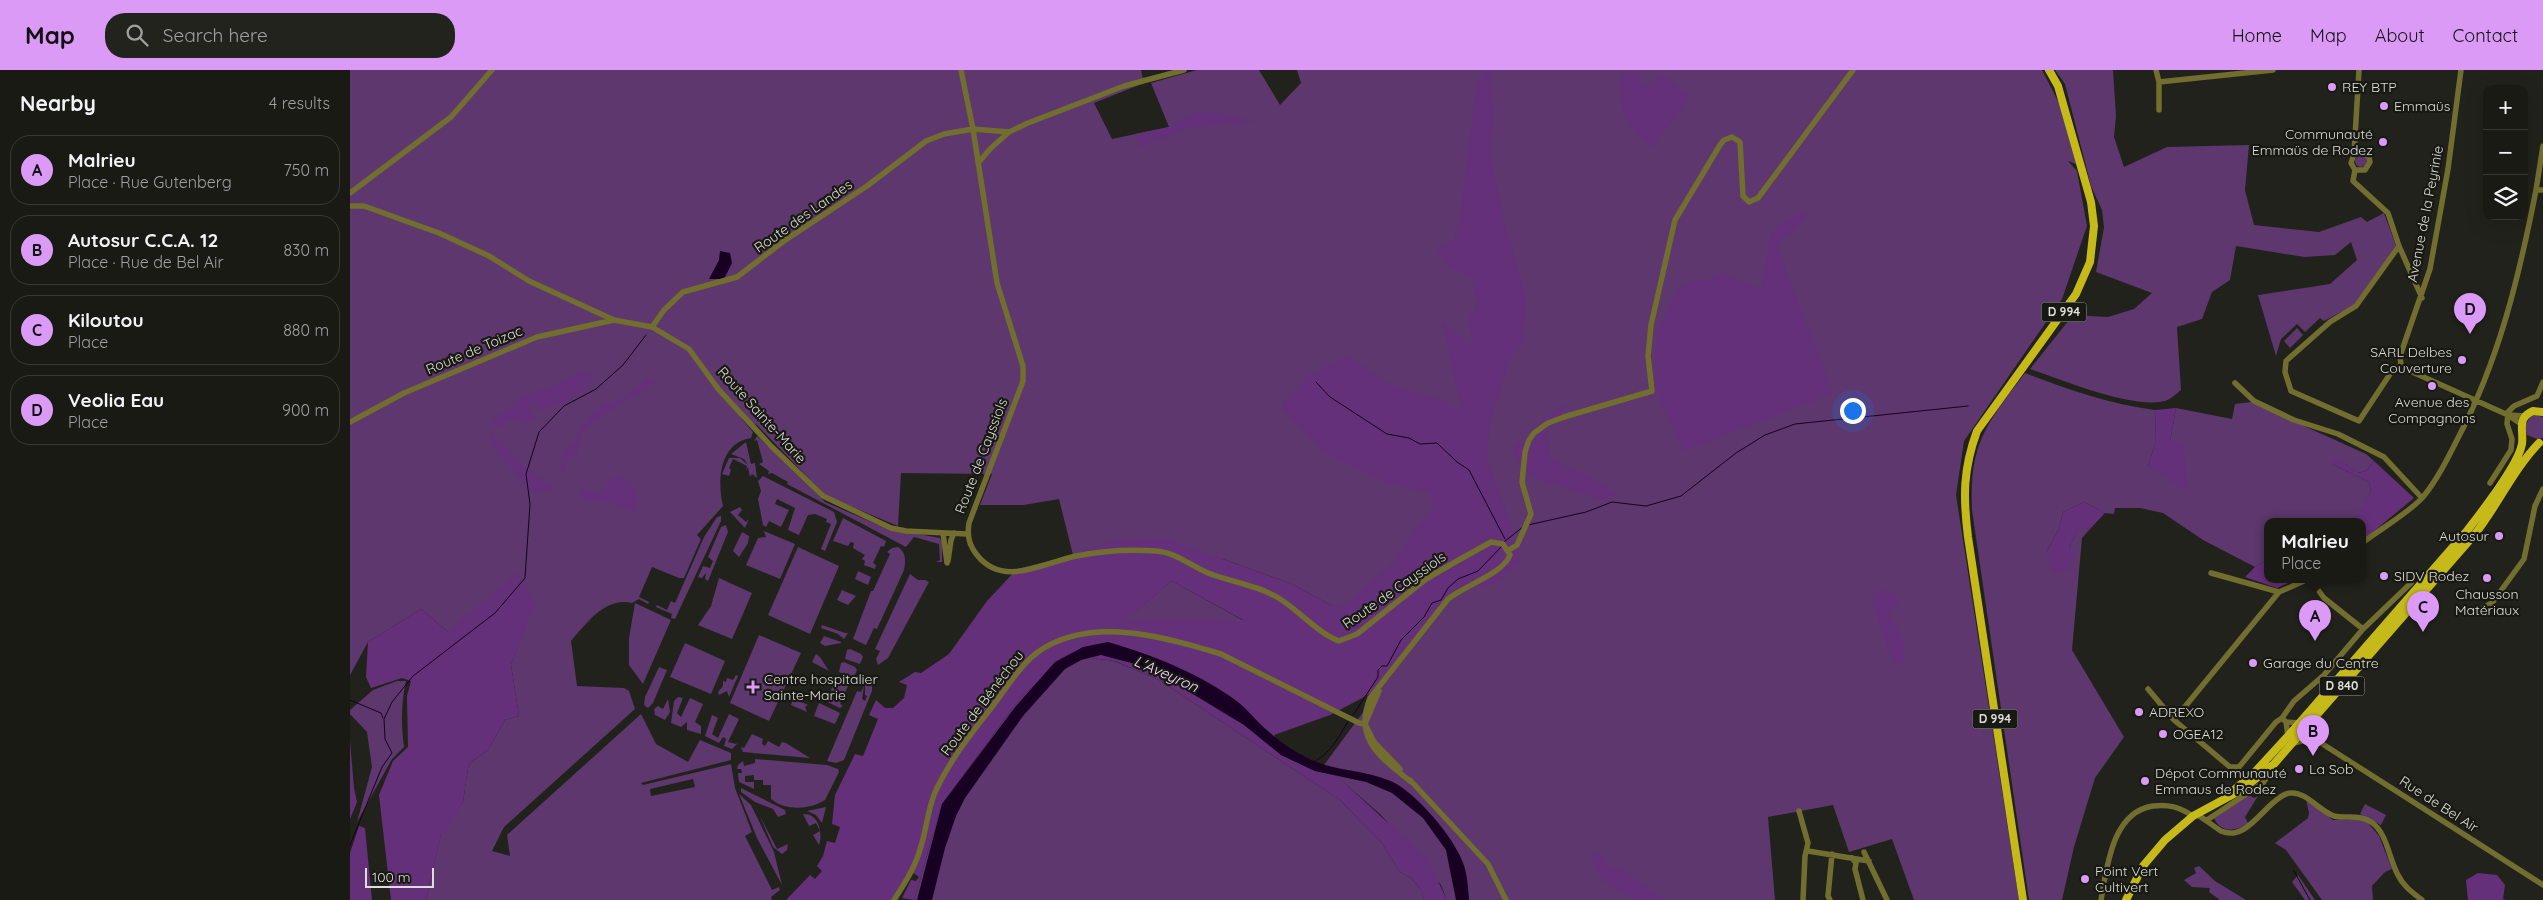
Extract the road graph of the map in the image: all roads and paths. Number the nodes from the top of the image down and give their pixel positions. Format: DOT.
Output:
graph roads {
  1 [pos="492,70"];
  2 [pos="961,70"];
  3 [pos="1184,70"];
  4 [pos="1853,70"];
  5 [pos="2049,70"];
  6 [pos="2156,70"];
  7 [pos="2274,70"];
  8 [pos="2359,70"];
  9 [pos="2461,70"];
  10 [pos="2235,72"];
  11 [pos="2160,82"];
  12 [pos="2159,110"];
  13 [pos="973,129"];
  14 [pos="1009,132"];
  15 [pos="2543,146"];
  16 [pos="2354,154"];
  17 [pos="978,163"];
  18 [pos="2355,170"];
  19 [pos="2536,190"];
  20 [pos="2543,190"];
  21 [pos="350,194"];
  22 [pos="350,206"];
  23 [pos="2399,246"];
  24 [pos="2422,298"];
  25 [pos="614,320"];
  26 [pos="652,327"];
  27 [pos="2401,365"];
  28 [pos="2543,382"];
  29 [pos="2235,383"];
  30 [pos="2477,401"];
  31 [pos="2543,405"];
  32 [pos="2539,411"];
  33 [pos="2508,415"];
  34 [pos="350,422"];
  35 [pos="2522,423"];
  36 [pos="2541,442"];
  37 [pos="2490,483"];
  38 [pos="2543,489"];
  39 [pos="2422,498"];
  40 [pos="943,532"];
  41 [pos="954,533"];
  42 [pos="967,534"];
  43 [pos="2366,540"];
  44 [pos="1508,549"];
  45 [pos="2211,573"];
  46 [pos="2299,583"];
  47 [pos="2313,583"];
  48 [pos="2411,583"];
  49 [pos="2279,592"];
  50 [pos="2483,608"];
  51 [pos="2363,630"];
  52 [pos="2148,689"];
  53 [pos="2174,720"];
  54 [pos="2284,720"];
  55 [pos="2300,723"];
  56 [pos="1366,724"];
  57 [pos="2307,728"];
  58 [pos="2288,736"];
  59 [pos="2294,743"];
  60 [pos="2321,743"];
  61 [pos="2274,764"];
  62 [pos="2229,795"];
  63 [pos="1799,811"];
  64 [pos="2194,815"];
  65 [pos="2207,820"];
  66 [pos="1808,851"];
  67 [pos="1864,852"];
  68 [pos="1832,854"];
  69 [pos="1852,858"];
  70 [pos="1868,861"];
  71 [pos="2543,885"];
  72 [pos="894,900"];
  73 [pos="1506,900"];
  74 [pos="1803,900"];
  75 [pos="1830,900"];
  76 [pos="1863,900"];
  77 [pos="1887,900"];
  78 [pos="2023,900"];
  79 [pos="2101,900"];
  80 [pos="2126,900"];
  81 [pos="2422,900"];
  1 -- 21 [label="street"];
  2 -- 13 [label="street"];
  3 -- 14 [label="street"];
  4 -- 44 [label="street"];
  5 -- 78 [label="main road, D 994"];
  6 -- 11 [label="street"];
  7 -- 10 [label="street"];
  8 -- 16 [label="street"];
  9 -- 24 [label="street, Avenue de la Peyrinie"];
  10 -- 11 [label="street"];
  11 -- 12 [label="street"];
  13 -- 14 [label="street, Route des Landes"];
  13 -- 17 [label="street, Route de Cayssiols"];
  13 -- 26 [label="street, Route des Landes"];
  14 -- 17 [label="street"];
  15 -- 19 [label="street"];
  16 -- 18 [label="street"];
  16 -- 18 [label="street"];
  17 -- 42 [label="street, Route de Cayssiols"];
  18 -- 23 [label="street"];
  19 -- 20 [label="street"];
  19 -- 30 [label="street"];
  22 -- 25 [label="street, Route Sainte-Marie"];
  23 -- 24 [label="street"];
  23 -- 27 [label="street"];
  24 -- 27 [label="street, Avenue de la Peyrinie"];
  25 -- 26 [label="street, Route Sainte-Marie"];
  25 -- 34 [label="street, Route de Toizac"];
  26 -- 40 [label="street, Route Sainte-Marie"];
  27 -- 30 [label="street"];
  28 -- 33 [label="street"];
  29 -- 39 [label="street"];
  30 -- 33 [label="street"];
  30 -- 39 [label="street"];
  31 -- 32 [label="main road"];
  32 -- 35 [label="main road"];
  33 -- 35 [label="street"];
  33 -- 37 [label="street"];
  35 -- 36 [label="main road"];
  35 -- 55 [label="main road, D 840"];
  36 -- 57 [label="main road, D 840"];
  38 -- 50 [label="street"];
  39 -- 43 [label="street"];
  40 -- 41 [label="street, Route Sainte-Marie"];
  40 -- 41 [label="street"];
  41 -- 42 [label="street, Route Sainte-Marie"];
  42 -- 44 [label="street, Route de Cayssiols"];
  44 -- 56 [label="street"];
  45 -- 49 [label="street"];
  46 -- 49 [label="street"];
  47 -- 51 [label="street"];
  48 -- 51 [label="street"];
  49 -- 53 [label="street"];
  51 -- 54 [label="street"];
  52 -- 53 [label="street"];
  53 -- 54 [label="street"];
  54 -- 55 [label="street"];
  54 -- 58 [label="street"];
  55 -- 58 [label="main road, D 840"];
  56 -- 72 [label="street, Route de Bénéchou"];
  56 -- 73 [label="street"];
  57 -- 59 [label="main road, D 840"];
  57 -- 60 [label="street, Rue de Bel Air"];
  58 -- 62 [label="main road, D 840"];
  59 -- 60 [label="street"];
  59 -- 61 [label="main road, D 840"];
  60 -- 71 [label="street, Rue de Bel Air"];
  61 -- 62 [label="main road, D 840"];
  61 -- 65 [label="street"];
  62 -- 64 [label="main road, D 840"];
  63 -- 66 [label="street"];
  64 -- 65 [label="street"];
  64 -- 79 [label="street"];
  64 -- 80 [label="main road, D 840"];
  65 -- 81 [label="street"];
  66 -- 68 [label="street"];
  66 -- 74 [label="street"];
  67 -- 70 [label="street"];
  68 -- 69 [label="street"];
  68 -- 75 [label="street"];
  69 -- 70 [label="street"];
  69 -- 76 [label="street"];
  70 -- 77 [label="street"];
}
